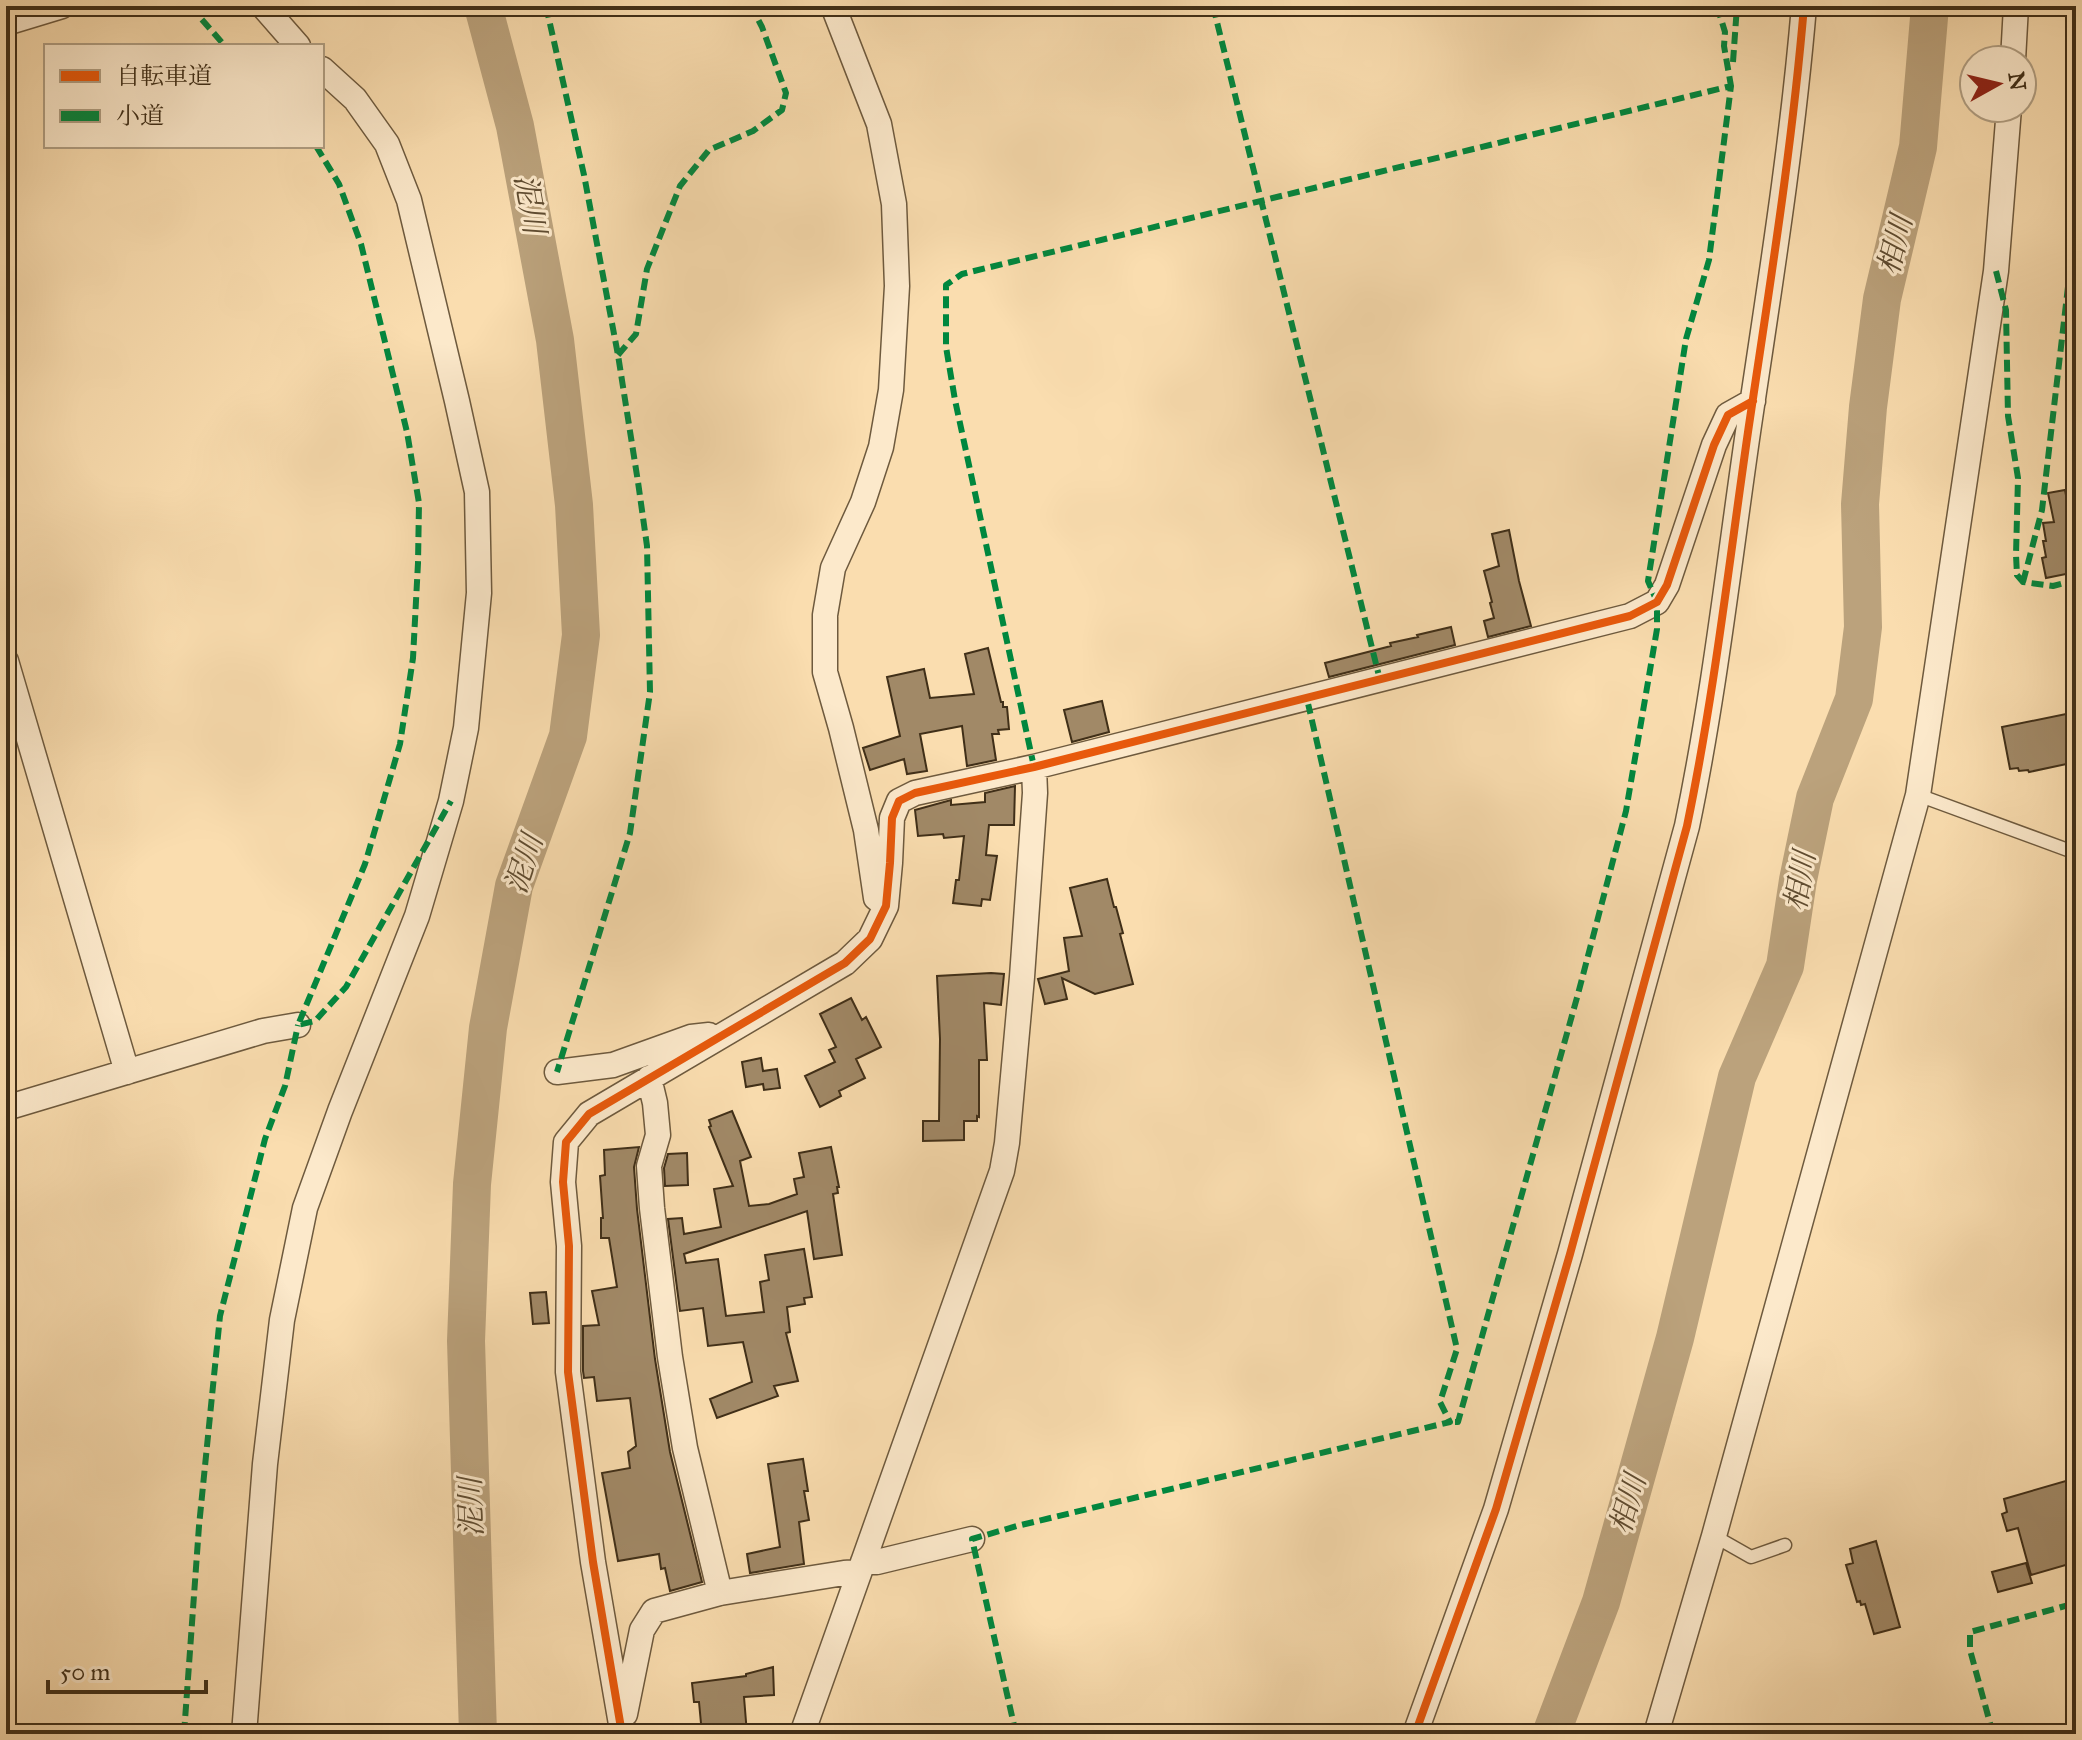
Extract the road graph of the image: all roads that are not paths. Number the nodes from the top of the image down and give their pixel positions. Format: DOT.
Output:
graph roads {
  1 [pos="62,6"];
  2 [pos="263,6"];
  3 [pos="833,6"];
  4 [pos="1804,6"];
  5 [pos="2016,6"];
  6 [pos="6,23"];
  7 [pos="296,44"];
  8 [pos="2014,44"];
  9 [pos="324,71"];
  10 [pos="2008,124"];
  11 [pos="1753,401"];
  12 [pos="6,661"];
  13 [pos="1034,767"];
  14 [pos="1918,795"];
  15 [pos="2076,853"];
  16 [pos="886,906"];
  17 [pos="298,1025"];
  18 [pos="729,1032"];
  19 [pos="127,1072"];
  20 [pos="557,1072"];
  21 [pos="649,1078"];
  22 [pos="6,1108"];
  23 [pos="1714,1536"];
  24 [pos="972,1539"];
  25 [pos="1785,1545"];
  26 [pos="861,1567"];
  27 [pos="720,1593"];
  28 [pos="622,1732"];
  29 [pos="244,1734"];
  30 [pos="802,1734"];
  31 [pos="1415,1734"];
  32 [pos="1656,1734"];
  1 -- 6 [label="street"];
  2 -- 7 [label="street"];
  3 -- 16 [label="street"];
  4 -- 11 [label="street"];
  5 -- 8 [label="street"];
  9 -- 29 [label="street"];
  10 -- 14 [label="street"];
  11 -- 13 [label="street"];
  11 -- 31 [label="street"];
  12 -- 19 [label="street"];
  13 -- 16 [label="street"];
  13 -- 26 [label="street"];
  14 -- 15 [label="lane"];
  14 -- 23 [label="street"];
  16 -- 18 [label="street"];
  17 -- 19 [label="street"];
  18 -- 20 [label="street"];
  18 -- 21 [label="street"];
  19 -- 22 [label="street"];
  21 -- 27 [label="street"];
  21 -- 28 [label="street"];
  23 -- 25 [label="lane"];
  23 -- 32 [label="street"];
  24 -- 26 [label="street"];
  26 -- 27 [label="street"];
  26 -- 30 [label="street"];
  27 -- 28 [label="street"];
}
